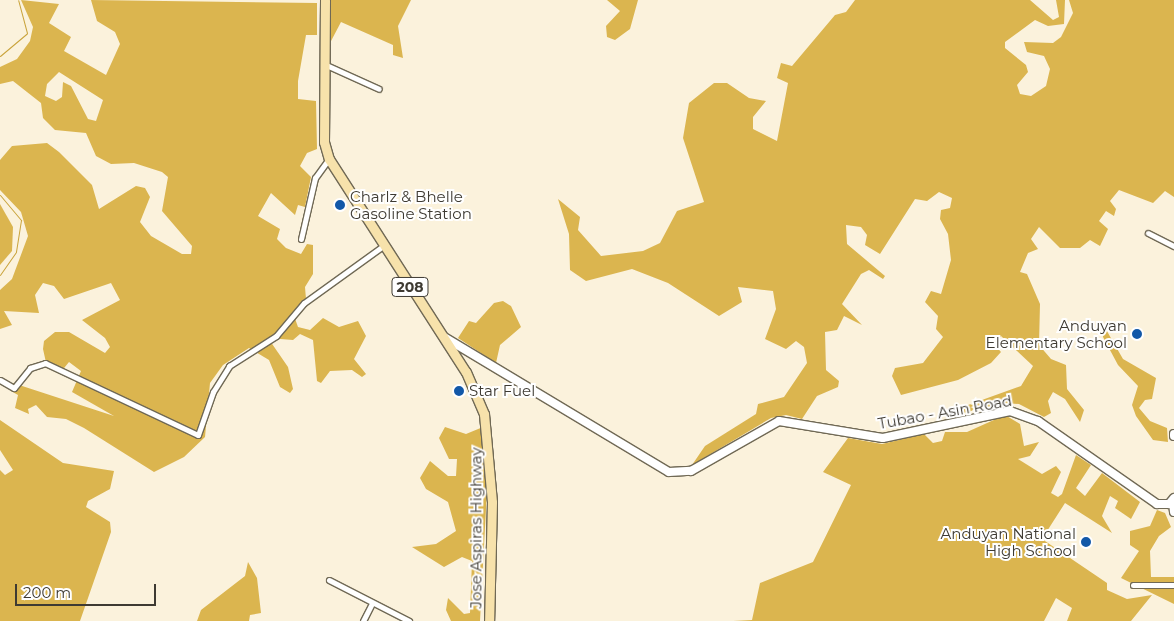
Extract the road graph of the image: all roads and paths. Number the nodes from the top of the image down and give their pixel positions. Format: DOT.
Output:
graph roads {
  1 [pos="324,0"];
  2 [pos="324,64"];
  3 [pos="379,89"];
  4 [pos="329,159"];
  5 [pos="1148,234"];
  6 [pos="301,240"];
  7 [pos="383,246"];
  8 [pos="1174,246"];
  9 [pos="442,336"];
  10 [pos="0,380"];
  11 [pos="1173,499"];
  12 [pos="1174,512"];
  13 [pos="329,580"];
  14 [pos="1133,585"];
  15 [pos="1174,585"];
  16 [pos="372,603"];
  17 [pos="363,621"];
  18 [pos="409,621"];
  19 [pos="489,621"];
  1 -- 2 [label="main road, Jose Aspiras Highway / 208"];
  2 -- 3 [label="street"];
  2 -- 4 [label="main road, Jose Aspiras Highway / 208"];
  4 -- 6 [label="street"];
  4 -- 7 [label="main road, Jose Aspiras Highway / 208"];
  5 -- 8 [label="street"];
  7 -- 9 [label="main road, Jose Aspiras Highway / 208"];
  7 -- 10 [label="street"];
  9 -- 11 [label="main road, Tubao - Asin Road"];
  9 -- 19 [label="main road, Jose Aspiras Highway / 208"];
  11 -- 12 [label="main road"];
  13 -- 16 [label="street"];
  14 -- 15 [label="street"];
  16 -- 17 [label="street"];
  16 -- 18 [label="street"];
}
